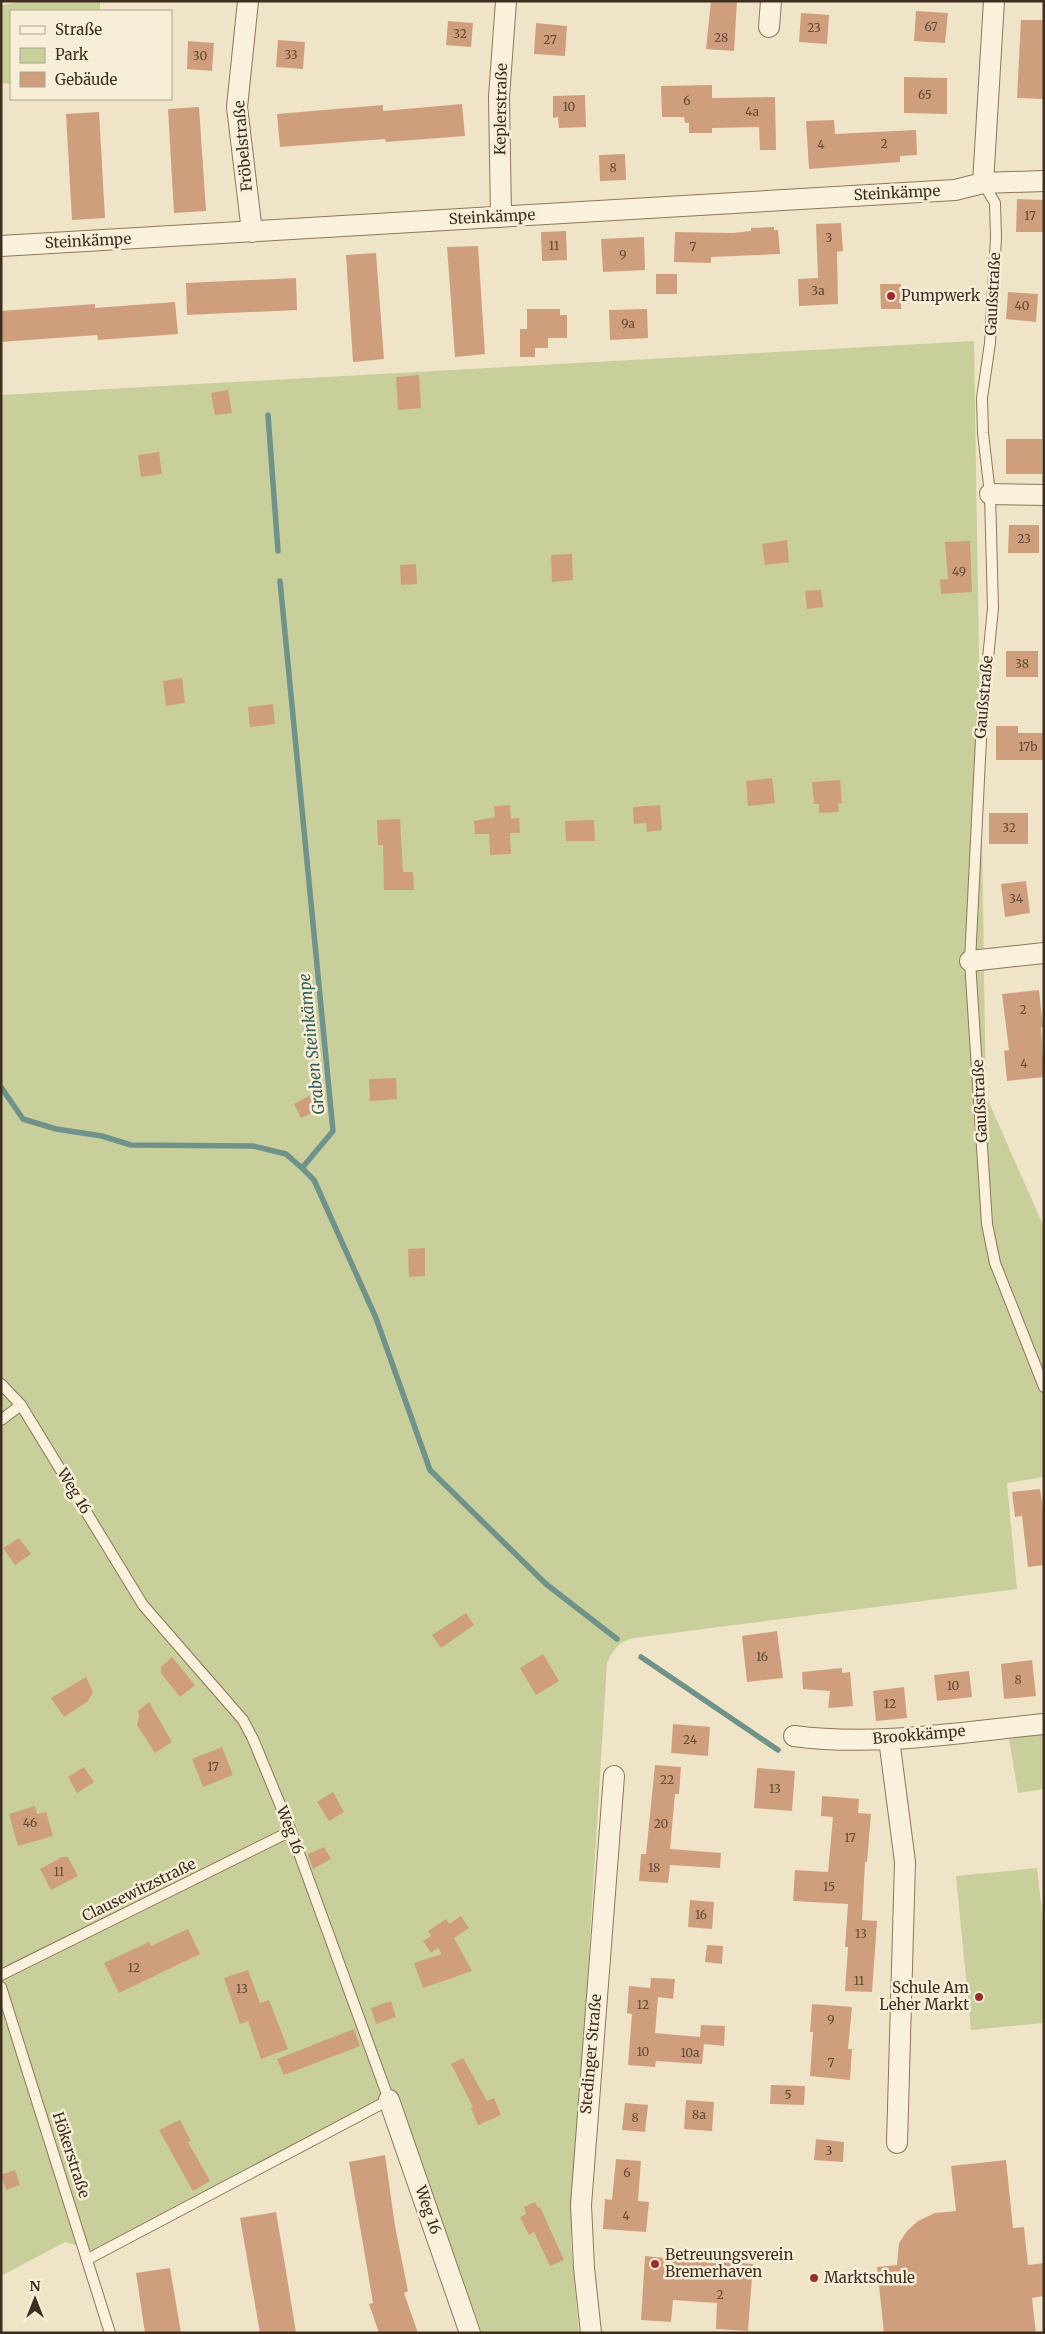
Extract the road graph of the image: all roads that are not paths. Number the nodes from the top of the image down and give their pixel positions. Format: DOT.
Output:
graph roads {
  1 [pos="248,1"];
  2 [pos="506,1"];
  3 [pos="771,1"];
  4 [pos="994,1"];
  5 [pos="769,27"];
  6 [pos="1044,182"];
  7 [pos="983,183"];
  8 [pos="501,217"];
  9 [pos="252,232"];
  10 [pos="1,246"];
  11 [pos="990,494"];
  12 [pos="1044,495"];
  13 [pos="1044,952"];
  14 [pos="970,961"];
  15 [pos="1,1384"];
  16 [pos="1044,1387"];
  17 [pos="21,1405"];
  18 [pos="1,1420"];
  19 [pos="1044,1724"];
  20 [pos="794,1736"];
  21 [pos="889,1739"];
  22 [pos="614,1776"];
  23 [pos="291,1831"];
  24 [pos="1,1975"];
  25 [pos="1,1988"];
  26 [pos="389,2100"];
  27 [pos="897,2143"];
  28 [pos="88,2259"];
  29 [pos="110,2333"];
  30 [pos="470,2333"];
  31 [pos="591,2333"];
  1 -- 9 [label="street, Fröbelstraße"];
  2 -- 8 [label="street, Keplerstraße"];
  3 -- 5 [label="street"];
  4 -- 7 [label="street"];
  6 -- 7 [label="street, Steinkämpe"];
  7 -- 8 [label="street, Steinkämpe"];
  7 -- 11 [label="lane, Gaußstraße"];
  8 -- 9 [label="street, Steinkämpe"];
  9 -- 10 [label="street, Steinkämpe"];
  11 -- 12 [label="street"];
  11 -- 14 [label="lane, Gaußstraße"];
  13 -- 14 [label="street"];
  14 -- 16 [label="lane, Gaußstraße"];
  15 -- 17 [label="lane, Weg 16"];
  17 -- 18 [label="lane"];
  17 -- 23 [label="lane, Weg 16"];
  19 -- 21 [label="street, Brookkämpe"];
  20 -- 21 [label="street, Brookkämpe"];
  21 -- 27 [label="street"];
  22 -- 31 [label="street, Stedinger Straße"];
  23 -- 24 [label="lane, Clausewitzstraße"];
  23 -- 26 [label="lane, Weg 16"];
  25 -- 28 [label="lane, Hökerstraße"];
  26 -- 28 [label="lane"];
  26 -- 30 [label="street, Weg 16"];
  28 -- 29 [label="lane, Hökerstraße"];
}
